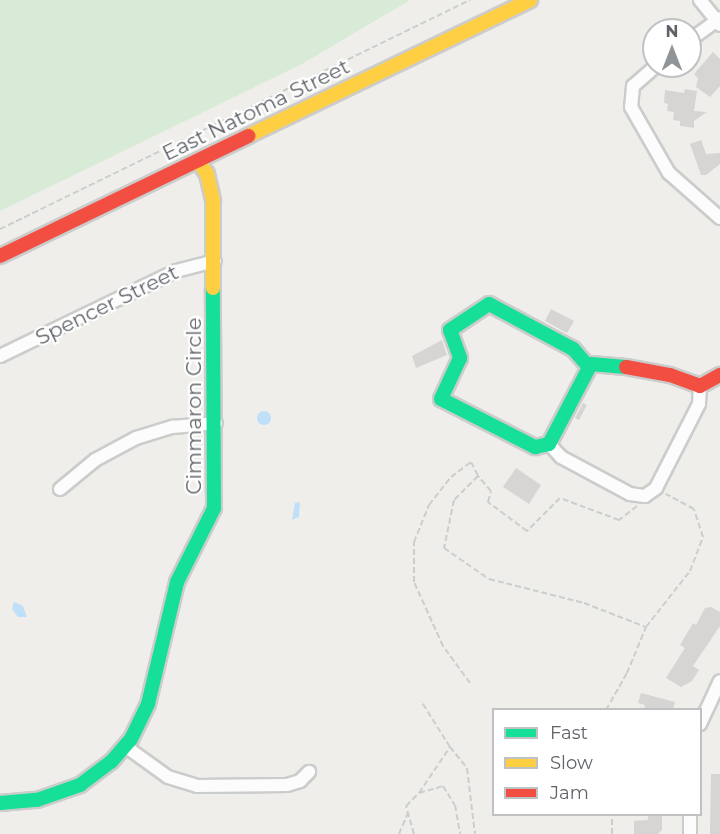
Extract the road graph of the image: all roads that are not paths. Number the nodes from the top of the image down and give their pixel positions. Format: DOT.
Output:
graph roads {
  1 [pos="530,0"];
  2 [pos="700,0"];
  3 [pos="719,21"];
  4 [pos="702,32"];
  5 [pos="642,78"];
  6 [pos="198,161"];
  7 [pos="720,218"];
  8 [pos="0,256"];
  9 [pos="216,261"];
  10 [pos="0,356"];
  11 [pos="588,366"];
  12 [pos="720,375"];
  13 [pos="700,386"];
  14 [pos="216,423"];
  15 [pos="549,444"];
  16 [pos="60,489"];
  17 [pos="720,681"];
  18 [pos="715,701"];
  19 [pos="702,721"];
  20 [pos="125,746"];
  21 [pos="309,772"];
  22 [pos="0,803"];
  23 [pos="690,816"];
  24 [pos="690,834"];
  1 -- 6 [label="street, East Natoma Street"];
  2 -- 3 [label="street"];
  3 -- 4 [label="street"];
  5 -- 7 [label="street"];
  6 -- 8 [label="street, East Natoma Street"];
  6 -- 9 [label="street, Cimmaron Circle"];
  9 -- 10 [label="street, Spencer Street"];
  9 -- 14 [label="street, Cimmaron Circle"];
  11 -- 13 [label="street"];
  11 -- 15 [label="street"];
  11 -- 15 [label="street"];
  12 -- 13 [label="street"];
  13 -- 15 [label="street"];
  14 -- 16 [label="street"];
  14 -- 20 [label="street, Cimmaron Circle"];
  17 -- 18 [label="street"];
  18 -- 19 [label="street"];
  20 -- 21 [label="street"];
  20 -- 22 [label="street, Cimmaron Circle"];
  23 -- 24 [label="street"];
}
